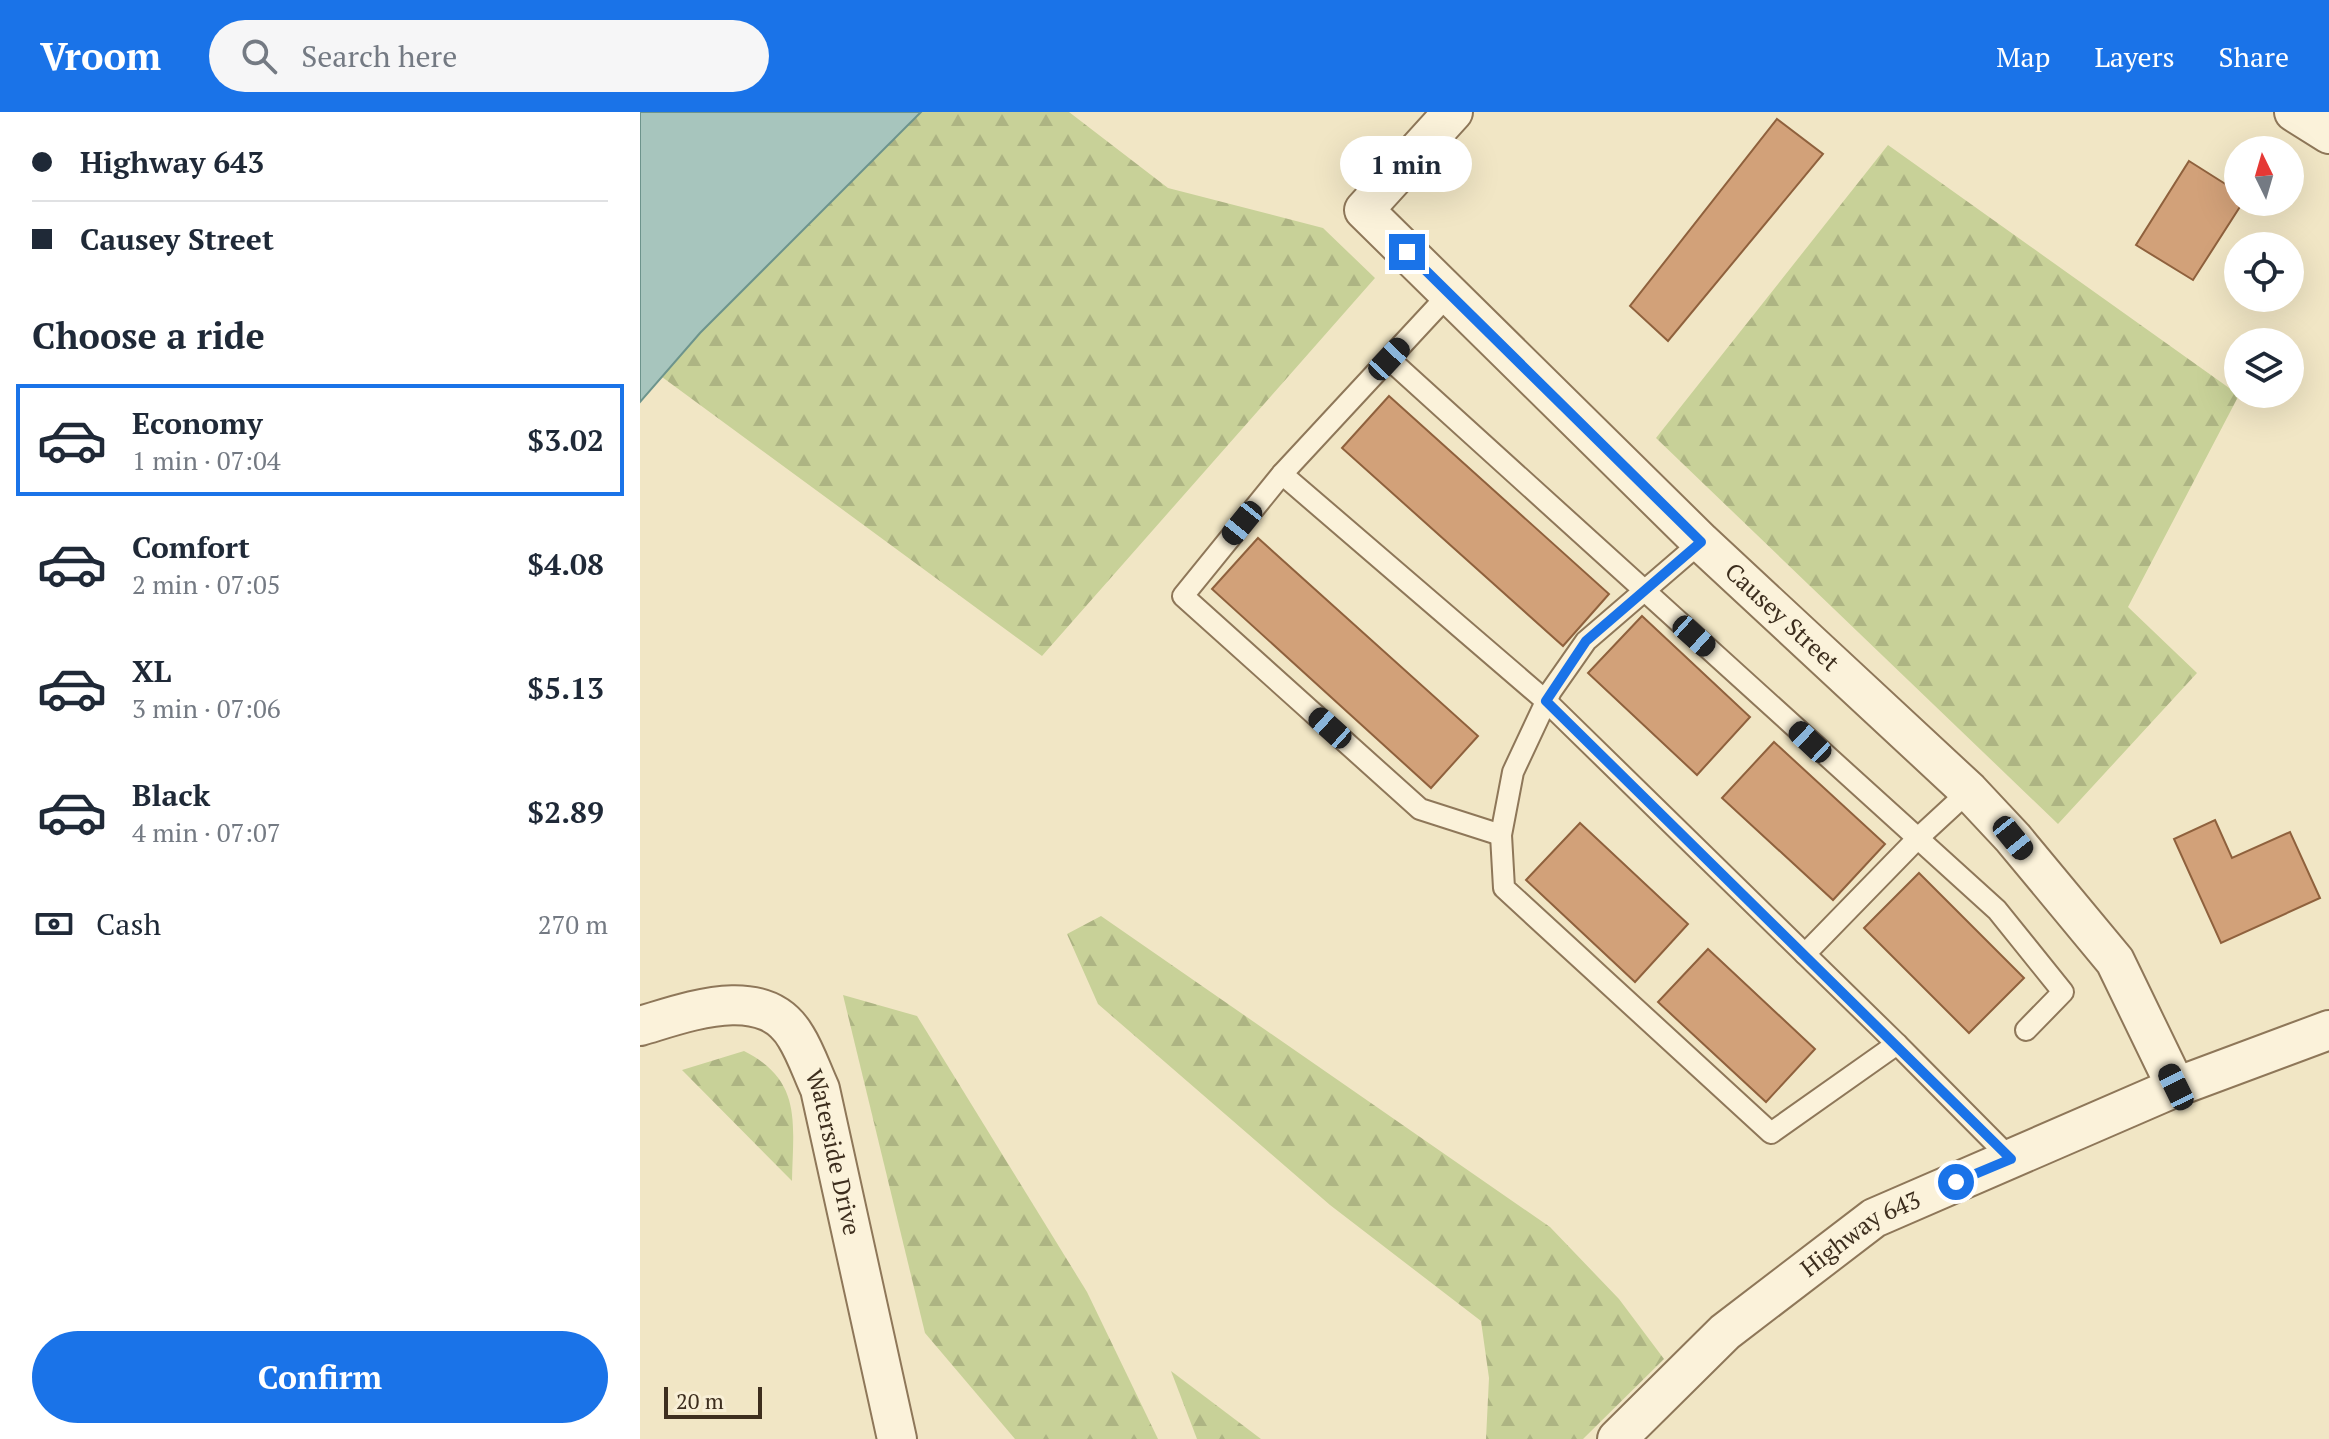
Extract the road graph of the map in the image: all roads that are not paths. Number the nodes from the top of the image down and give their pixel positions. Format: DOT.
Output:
graph roads {
  1 [pos="1453,112"];
  2 [pos="2294,112"];
  3 [pos="2329,134"];
  4 [pos="1449,294"];
  5 [pos="1389,359"];
  6 [pos="1282,474"];
  7 [pos="1701,542"];
  8 [pos="1643,589"];
  9 [pos="1546,701"];
  10 [pos="1969,791"];
  11 [pos="1501,835"];
  12 [pos="1917,839"];
  13 [pos="1805,954"];
  14 [pos="640,1026"];
  15 [pos="2026,1030"];
  16 [pos="2329,1030"];
  17 [pos="1897,1044"];
  18 [pos="2176,1087"];
  19 [pos="2011,1159"];
  20 [pos="897,1439"];
  21 [pos="1617,1439"];
  1 -- 4 [label="street, Causey Street"];
  2 -- 3 [label="street"];
  4 -- 5 [label="lane"];
  4 -- 7 [label="street, Causey Street"];
  5 -- 6 [label="lane"];
  5 -- 8 [label="lane"];
  6 -- 9 [label="lane"];
  6 -- 11 [label="lane"];
  7 -- 8 [label="lane"];
  7 -- 10 [label="street, Causey Street"];
  8 -- 9 [label="lane"];
  8 -- 12 [label="lane"];
  9 -- 11 [label="lane"];
  9 -- 13 [label="lane"];
  10 -- 12 [label="lane"];
  10 -- 18 [label="street, Causey Street"];
  11 -- 17 [label="lane"];
  12 -- 13 [label="lane"];
  12 -- 15 [label="lane"];
  13 -- 17 [label="lane"];
  14 -- 20 [label="street, Waterside Drive"];
  16 -- 18 [label="street, Highway 643"];
  17 -- 19 [label="lane"];
  18 -- 19 [label="street, Highway 643"];
  19 -- 21 [label="street, Highway 643"];
}
